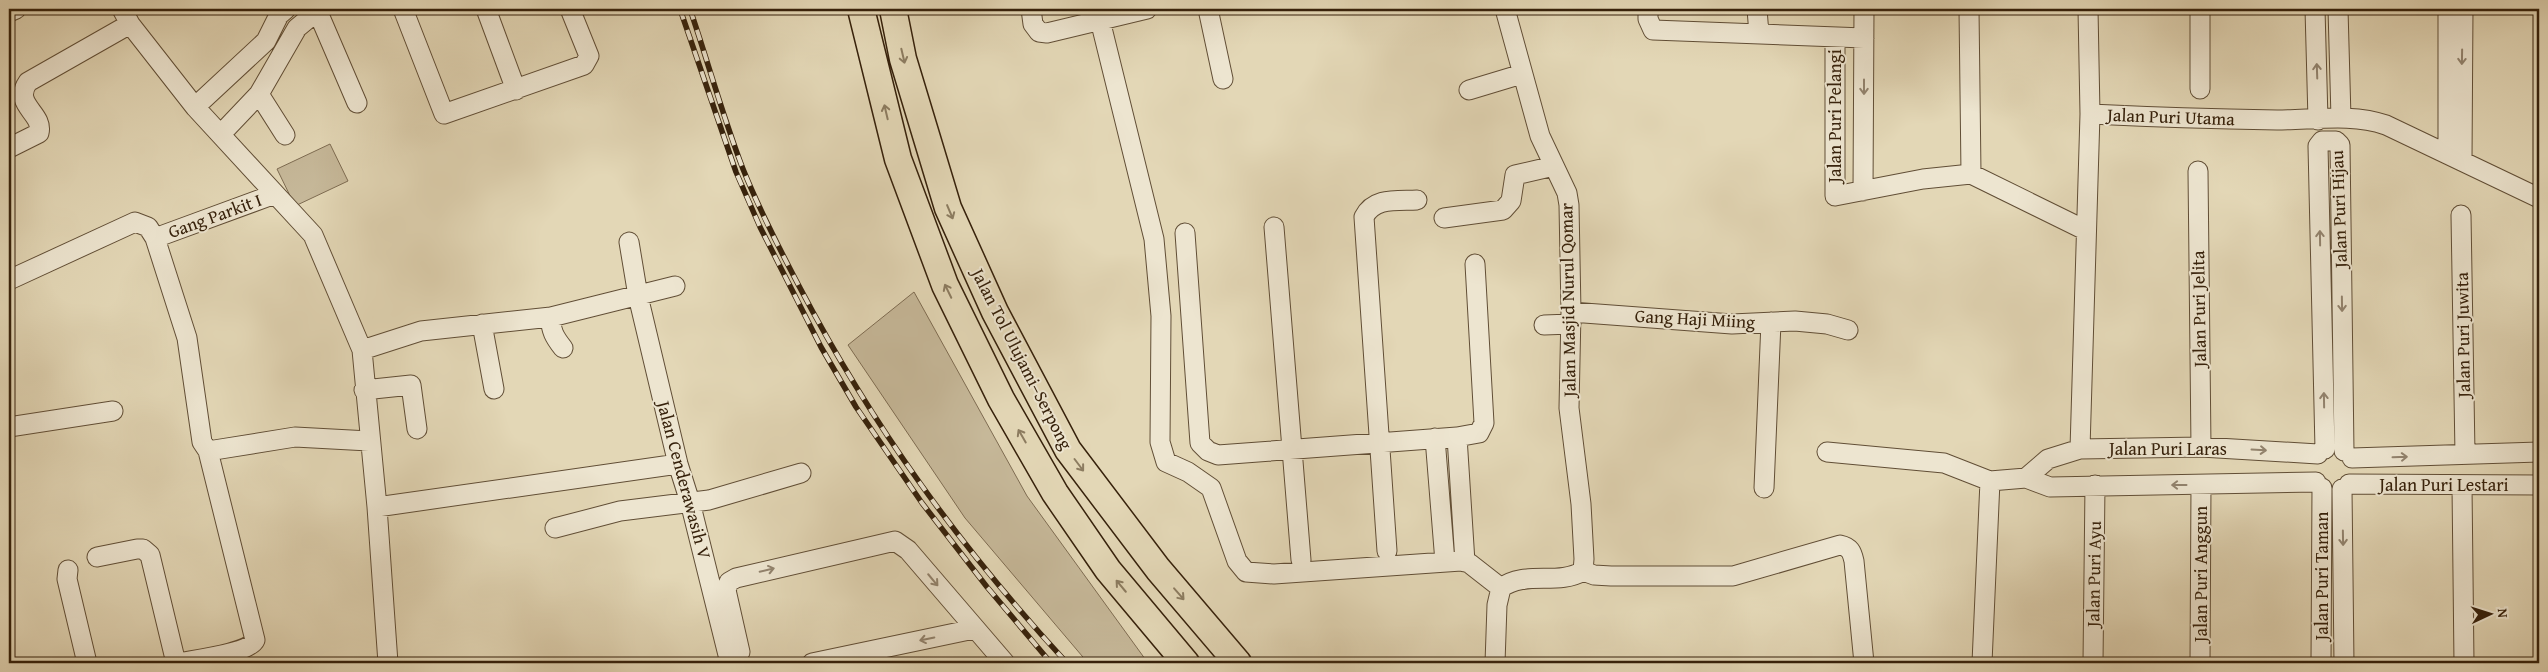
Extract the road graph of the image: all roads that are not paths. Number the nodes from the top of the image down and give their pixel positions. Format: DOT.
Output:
graph roads {
  1 [pos="16,9"];
  2 [pos="403,9"];
  3 [pos="486,9"];
  4 [pos="570,9"];
  5 [pos="861,9"];
  6 [pos="893,9"];
  7 [pos="1031,9"];
  8 [pos="1147,9"];
  9 [pos="1208,9"];
  10 [pos="1506,9"];
  11 [pos="1648,9"];
  12 [pos="1757,9"];
  13 [pos="1864,9"];
  14 [pos="1969,9"];
  15 [pos="2088,9"];
  16 [pos="2200,9"];
  17 [pos="2315,9"];
  18 [pos="2338,9"];
  19 [pos="2448,9"];
  20 [pos="2463,9"];
  21 [pos="319,10"];
  22 [pos="280,11"];
  23 [pos="9,12"];
  24 [pos="126,17"];
  25 [pos="1100,20"];
  26 [pos="1760,34"];
  27 [pos="1835,37"];
  28 [pos="1864,38"];
  29 [pos="1522,74"];
  30 [pos="1223,79"];
  31 [pos="2200,89"];
  32 [pos="516,90"];
  33 [pos="1469,90"];
  34 [pos="258,94"];
  35 [pos="357,103"];
  36 [pos="195,107"];
  37 [pos="2090,114"];
  38 [pos="2341,118"];
  39 [pos="2318,120"];
  40 [pos="222,134"];
  41 [pos="284,135"];
  42 [pos="9,148"];
  43 [pos="2455,156"];
  44 [pos="1554,166"];
  45 [pos="2198,172"];
  46 [pos="1971,174"];
  47 [pos="1863,191"];
  48 [pos="275,194"];
  49 [pos="2539,198"];
  50 [pos="1417,200"];
  51 [pos="2462,215"];
  52 [pos="1444,218"];
  53 [pos="1274,227"];
  54 [pos="2085,230"];
  55 [pos="1184,233"];
  56 [pos="155,238"];
  57 [pos="629,242"];
  58 [pos="1474,264"];
  59 [pos="9,280"];
  60 [pos="675,286"];
  61 [pos="638,296"];
  62 [pos="550,317"];
  63 [pos="1571,318"];
  64 [pos="1771,322"];
  65 [pos="482,324"];
  66 [pos="1544,326"];
  67 [pos="1848,330"];
  68 [pos="563,348"];
  69 [pos="362,350"];
  70 [pos="494,389"];
  71 [pos="364,390"];
  72 [pos="113,410"];
  73 [pos="9,427"];
  74 [pos="418,428"];
  75 [pos="1457,437"];
  76 [pos="1435,438"];
  77 [pos="369,441"];
  78 [pos="1379,443"];
  79 [pos="2201,447"];
  80 [pos="2080,449"];
  81 [pos="1292,450"];
  82 [pos="208,451"];
  83 [pos="2321,451"];
  84 [pos="1827,452"];
  85 [pos="2539,452"];
  86 [pos="2348,454"];
  87 [pos="2465,454"];
  88 [pos="678,464"];
  89 [pos="801,473"];
  90 [pos="2026,478"];
  91 [pos="1990,481"];
  92 [pos="2539,484"];
  93 [pos="2095,485"];
  94 [pos="2202,485"];
  95 [pos="2319,485"];
  96 [pos="2346,486"];
  97 [pos="2462,486"];
  98 [pos="1764,488"];
  99 [pos="690,502"];
  100 [pos="377,507"];
  101 [pos="555,528"];
  102 [pos="1387,551"];
  103 [pos="97,557"];
  104 [pos="1301,560"];
  105 [pos="1445,562"];
  106 [pos="1465,562"];
  107 [pos="68,570"];
  108 [pos="1583,571"];
  109 [pos="1501,588"];
  110 [pos="974,629"];
  111 [pos="87,663"];
  112 [pos="177,663"];
  113 [pos="388,663"];
  114 [pos="730,663"];
  115 [pos="743,663"];
  116 [pos="812,663"];
  117 [pos="1005,663"];
  118 [pos="1186,663"];
  119 [pos="1238,663"];
  120 [pos="1495,663"];
  121 [pos="1864,663"];
  122 [pos="1982,663"];
  123 [pos="2093,663"];
  124 [pos="2200,663"];
  125 [pos="2321,663"];
  126 [pos="2344,663"];
  127 [pos="2464,663"];
  1 -- 23 [label="street"];
  2 -- 32 [label="street"];
  3 -- 32 [label="street"];
  4 -- 32 [label="street"];
  118 -- 5 [label="highway, Jalan Tol Ulujami–Serpong, one-way"];
  6 -- 119 [label="highway, Jalan Tol Ulujami–Serpong, one-way"];
  7 -- 25 [label="street"];
  8 -- 25 [label="street"];
  9 -- 30 [label="street"];
  10 -- 29 [label="street, Jalan Masjid Nurul Qomar"];
  11 -- 26 [label="street, Jalan Puri Pelangi"];
  12 -- 26 [label="street"];
  13 -- 28 [label="street, Jalan Puri Pelangi"];
  14 -- 46 [label="street"];
  15 -- 37 [label="street"];
  16 -- 31 [label="street"];
  39 -- 17 [label="street, one-way"];
  18 -- 38 [label="street"];
  19 -- 43 [label="street"];
  20 -- 43 [label="street, one-way"];
  21 -- 34 [label="street"];
  21 -- 35 [label="street"];
  22 -- 36 [label="street"];
  24 -- 36 [label="street"];
  24 -- 42 [label="street"];
  25 -- 105 [label="street"];
  26 -- 27 [label="street, Jalan Puri Pelangi"];
  27 -- 28 [label="street, Jalan Puri Pelangi"];
  27 -- 47 [label="street, Jalan Puri Pelangi"];
  28 -- 47 [label="street, Jalan Puri Pelangi, one-way"];
  29 -- 33 [label="street"];
  29 -- 44 [label="street, Jalan Masjid Nurul Qomar"];
  34 -- 40 [label="street"];
  34 -- 41 [label="street"];
  36 -- 40 [label="street"];
  37 -- 39 [label="street, Jalan Puri Utama"];
  37 -- 54 [label="street, Jalan Puri Utama"];
  38 -- 39 [label="street, Jalan Puri Utama"];
  38 -- 43 [label="street, Jalan Puri Utama"];
  40 -- 48 [label="street"];
  43 -- 49 [label="street, Jalan Puri Utama"];
  44 -- 52 [label="street"];
  44 -- 63 [label="street, Jalan Masjid Nurul Qomar"];
  45 -- 79 [label="street, Jalan Puri Jelita"];
  46 -- 47 [label="street, Jalan Puri Pelangi"];
  46 -- 54 [label="street"];
  48 -- 56 [label="street, Gang Parkit I"];
  48 -- 69 [label="street"];
  50 -- 78 [label="street"];
  51 -- 87 [label="street, Jalan Puri Juwita"];
  53 -- 81 [label="street"];
  54 -- 80 [label="street, Jalan Puri Utama"];
  55 -- 81 [label="street"];
  56 -- 59 [label="street"];
  56 -- 82 [label="street"];
  57 -- 61 [label="street, Jalan Cenderawasih V"];
  58 -- 75 [label="street"];
  60 -- 61 [label="street"];
  61 -- 62 [label="street"];
  61 -- 88 [label="street, Jalan Cenderawasih V"];
  62 -- 65 [label="street"];
  62 -- 68 [label="street"];
  63 -- 64 [label="street, Gang Haji Miing"];
  63 -- 66 [label="street, Gang Haji Miing"];
  63 -- 108 [label="street, Jalan Masjid Nurul Qomar"];
  64 -- 67 [label="street, Gang Haji Miing"];
  64 -- 98 [label="street"];
  65 -- 69 [label="street"];
  65 -- 70 [label="street"];
  69 -- 71 [label="street"];
  71 -- 74 [label="street"];
  71 -- 77 [label="street"];
  72 -- 73 [label="street"];
  75 -- 76 [label="street"];
  75 -- 106 [label="street"];
  76 -- 78 [label="street"];
  76 -- 105 [label="street"];
  77 -- 82 [label="street"];
  77 -- 100 [label="street"];
  78 -- 81 [label="street"];
  78 -- 102 [label="street"];
  79 -- 80 [label="street, Jalan Puri Laras"];
  79 -- 83 [label="street, Jalan Puri Laras, one-way"];
  80 -- 90 [label="street, Jalan Puri Laras"];
  81 -- 104 [label="street"];
  82 -- 112 [label="street"];
  83 -- 86 [label="street"];
  83 -- 86 [label="street, Jalan Puri Hijau, one-way"];
  83 -- 95 [label="street"];
  84 -- 91 [label="street"];
  85 -- 87 [label="street"];
  86 -- 87 [label="street, one-way"];
  86 -- 96 [label="street"];
  88 -- 99 [label="street, Jalan Cenderawasih V"];
  88 -- 100 [label="street"];
  89 -- 99 [label="street"];
  90 -- 91 [label="street, Jalan Puri Laras"];
  90 -- 93 [label="street, Jalan Puri Laras"];
  91 -- 122 [label="street"];
  92 -- 97 [label="street, Jalan Puri Lestari"];
  94 -- 93 [label="street, Jalan Puri Laras, one-way"];
  93 -- 123 [label="street, Jalan Puri Ayu"];
  94 -- 95 [label="street, Jalan Puri Laras"];
  94 -- 124 [label="street, Jalan Puri Anggun"];
  95 -- 96 [label="street"];
  95 -- 125 [label="street, Jalan Puri Taman"];
  96 -- 97 [label="street, Jalan Puri Lestari"];
  96 -- 126 [label="street, Jalan Puri Taman, one-way"];
  97 -- 127 [label="street"];
  99 -- 101 [label="street"];
  99 -- 114 [label="street, Jalan Cenderawasih V"];
  100 -- 113 [label="street"];
  103 -- 112 [label="street"];
  105 -- 106 [label="street"];
  106 -- 109 [label="street"];
  107 -- 111 [label="street"];
  108 -- 109 [label="street"];
  108 -- 121 [label="street"];
  109 -- 120 [label="street"];
  115 -- 110 [label="street, one-way"];
  110 -- 116 [label="street, one-way"];
  110 -- 117 [label="street"];
}
